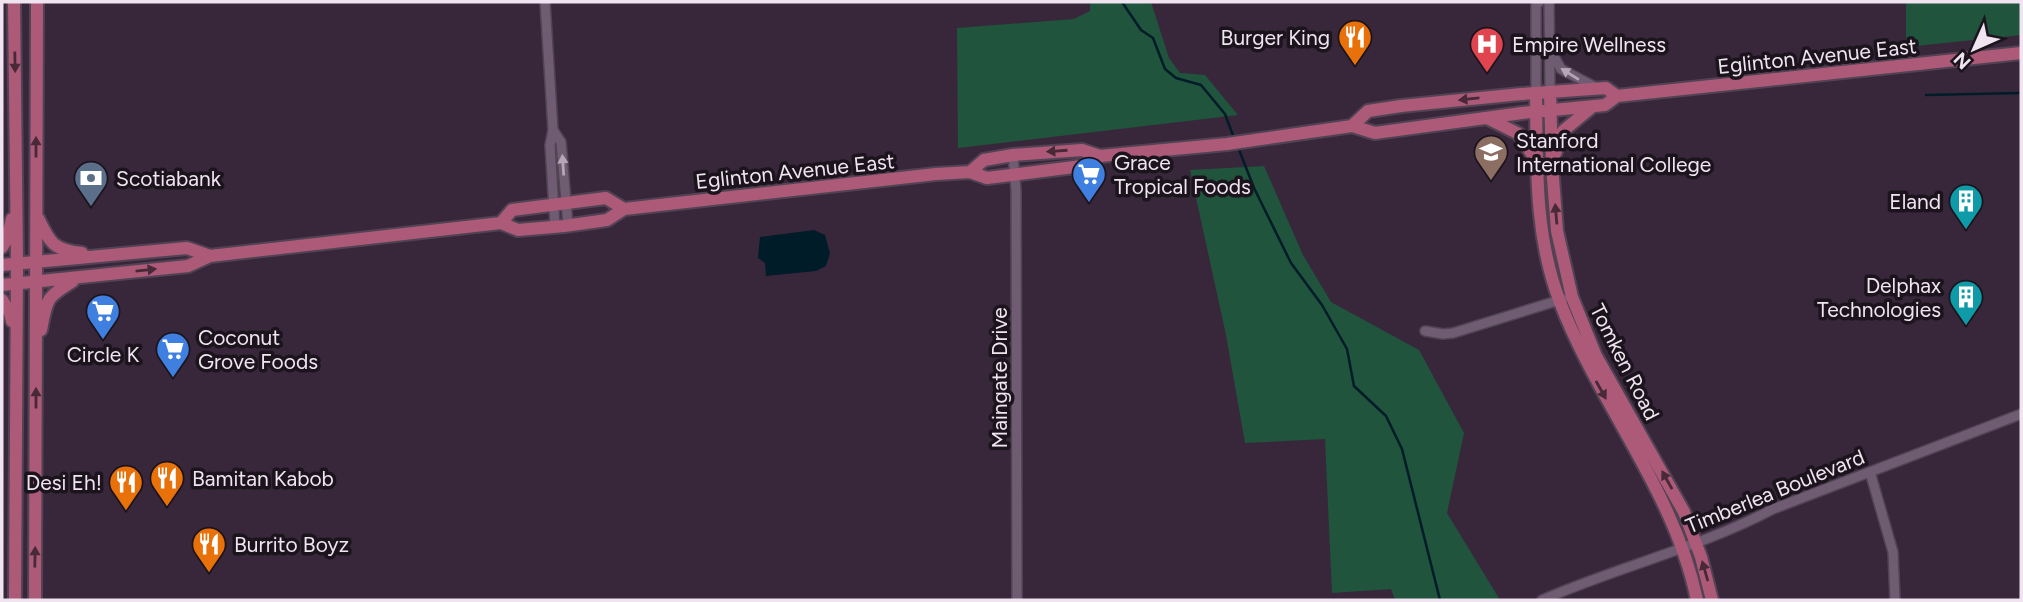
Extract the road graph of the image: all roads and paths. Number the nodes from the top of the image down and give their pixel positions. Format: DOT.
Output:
graph roads {
  1 [pos="14,2"];
  2 [pos="37,2"];
  3 [pos="545,2"];
  4 [pos="1539,2"];
  5 [pos="1549,2"];
  6 [pos="1551,50"];
  7 [pos="2021,53"];
  8 [pos="1599,89"];
  9 [pos="1543,92"];
  10 [pos="1617,96"];
  11 [pos="1593,107"];
  12 [pos="1543,111"];
  13 [pos="1487,118"];
  14 [pos="1352,126"];
  15 [pos="1013,155"];
  16 [pos="1100,156"];
  17 [pos="1536,161"];
  18 [pos="1552,164"];
  19 [pos="970,172"];
  20 [pos="1015,174"];
  21 [pos="17,198"];
  22 [pos="560,203"];
  23 [pos="624,209"];
  24 [pos="36,215"];
  25 [pos="500,223"];
  26 [pos="561,226"];
  27 [pos="2,247"];
  28 [pos="100,255"];
  29 [pos="210,256"];
  30 [pos="17,263"];
  31 [pos="35,264"];
  32 [pos="2,265"];
  33 [pos="80,277"];
  34 [pos="35,283"];
  35 [pos="2,285"];
  36 [pos="17,285"];
  37 [pos="1565,299"];
  38 [pos="2,300"];
  39 [pos="1425,331"];
  40 [pos="15,336"];
  41 [pos="36,354"];
  42 [pos="2021,414"];
  43 [pos="15,443"];
  44 [pos="36,443"];
  45 [pos="1870,472"];
  46 [pos="1696,541"];
  47 [pos="1682,547"];
  48 [pos="15,600"];
  49 [pos="35,600"];
  50 [pos="1017,600"];
  51 [pos="1542,600"];
  52 [pos="1697,600"];
  53 [pos="1712,600"];
  54 [pos="1895,600"];
  1 -- 21 [label="main road, one-way"];
  24 -- 2 [label="main road, one-way"];
  3 -- 22 [label="street"];
  4 -- 9 [label="street, Tomken Road"];
  5 -- 6 [label="street, Tomken Road"];
  8 -- 6 [label="street, one-way"];
  6 -- 9 [label="street, Tomken Road"];
  7 -- 10 [label="main road, Eglinton Avenue East"];
  8 -- 9 [label="main road, Eglinton Avenue East"];
  8 -- 10 [label="main road, Eglinton Avenue East"];
  9 -- 12 [label="main road, Tomken Road"];
  9 -- 14 [label="main road, Eglinton Avenue East, one-way"];
  10 -- 11 [label="main road, Eglinton Avenue East"];
  11 -- 12 [label="main road, Eglinton Avenue East"];
  11 -- 18 [label="main road"];
  12 -- 13 [label="main road, Eglinton Avenue East"];
  12 -- 17 [label="main road, Tomken Road"];
  12 -- 18 [label="main road, Tomken Road"];
  13 -- 14 [label="main road, Eglinton Avenue East"];
  13 -- 17 [label="main road"];
  14 -- 16 [label="main road, Eglinton Avenue East"];
  16 -- 15 [label="main road, Eglinton Avenue East, one-way"];
  15 -- 19 [label="main road, Eglinton Avenue East"];
  15 -- 20 [label="street, Maingate Drive"];
  16 -- 20 [label="main road, Eglinton Avenue East"];
  17 -- 37 [label="main road, Tomken Road"];
  37 -- 18 [label="main road, Tomken Road, one-way"];
  19 -- 20 [label="main road, Eglinton Avenue East"];
  19 -- 23 [label="main road, Eglinton Avenue East"];
  20 -- 50 [label="street, Maingate Drive"];
  21 -- 27 [label="main road"];
  21 -- 30 [label="main road"];
  22 -- 23 [label="main road, Eglinton Avenue East"];
  22 -- 25 [label="main road, Eglinton Avenue East"];
  22 -- 26 [label="street"];
  23 -- 26 [label="main road, Eglinton Avenue East"];
  24 -- 28 [label="main road"];
  24 -- 31 [label="main road"];
  25 -- 26 [label="main road, Eglinton Avenue East"];
  25 -- 29 [label="main road, Eglinton Avenue East"];
  28 -- 29 [label="main road, Eglinton Avenue East"];
  28 -- 31 [label="main road, Eglinton Avenue East"];
  33 -- 29 [label="main road, Eglinton Avenue East, one-way"];
  30 -- 31 [label="main road, Eglinton Avenue East"];
  30 -- 32 [label="main road, Eglinton Avenue East"];
  30 -- 36 [label="main road"];
  31 -- 34 [label="main road"];
  33 -- 34 [label="main road, Eglinton Avenue East"];
  33 -- 41 [label="main road"];
  34 -- 36 [label="main road, Eglinton Avenue East"];
  34 -- 41 [label="main road"];
  35 -- 36 [label="main road, Eglinton Avenue East"];
  36 -- 40 [label="main road"];
  37 -- 39 [label="street"];
  46 -- 37 [label="main road, Tomken Road, one-way"];
  37 -- 47 [label="main road, Tomken Road, one-way"];
  38 -- 40 [label="main road"];
  40 -- 43 [label="main road"];
  44 -- 41 [label="main road, one-way"];
  42 -- 45 [label="street, Timberlea Boulevard"];
  43 -- 44 [label="main road"];
  43 -- 48 [label="main road"];
  49 -- 44 [label="main road, one-way"];
  45 -- 46 [label="street, Timberlea Boulevard"];
  45 -- 54 [label="street"];
  46 -- 47 [label="street, Timberlea Boulevard"];
  53 -- 46 [label="main road, Tomken Road, one-way"];
  47 -- 51 [label="street, Timberlea Boulevard"];
  47 -- 52 [label="main road, Tomken Road"];
}
